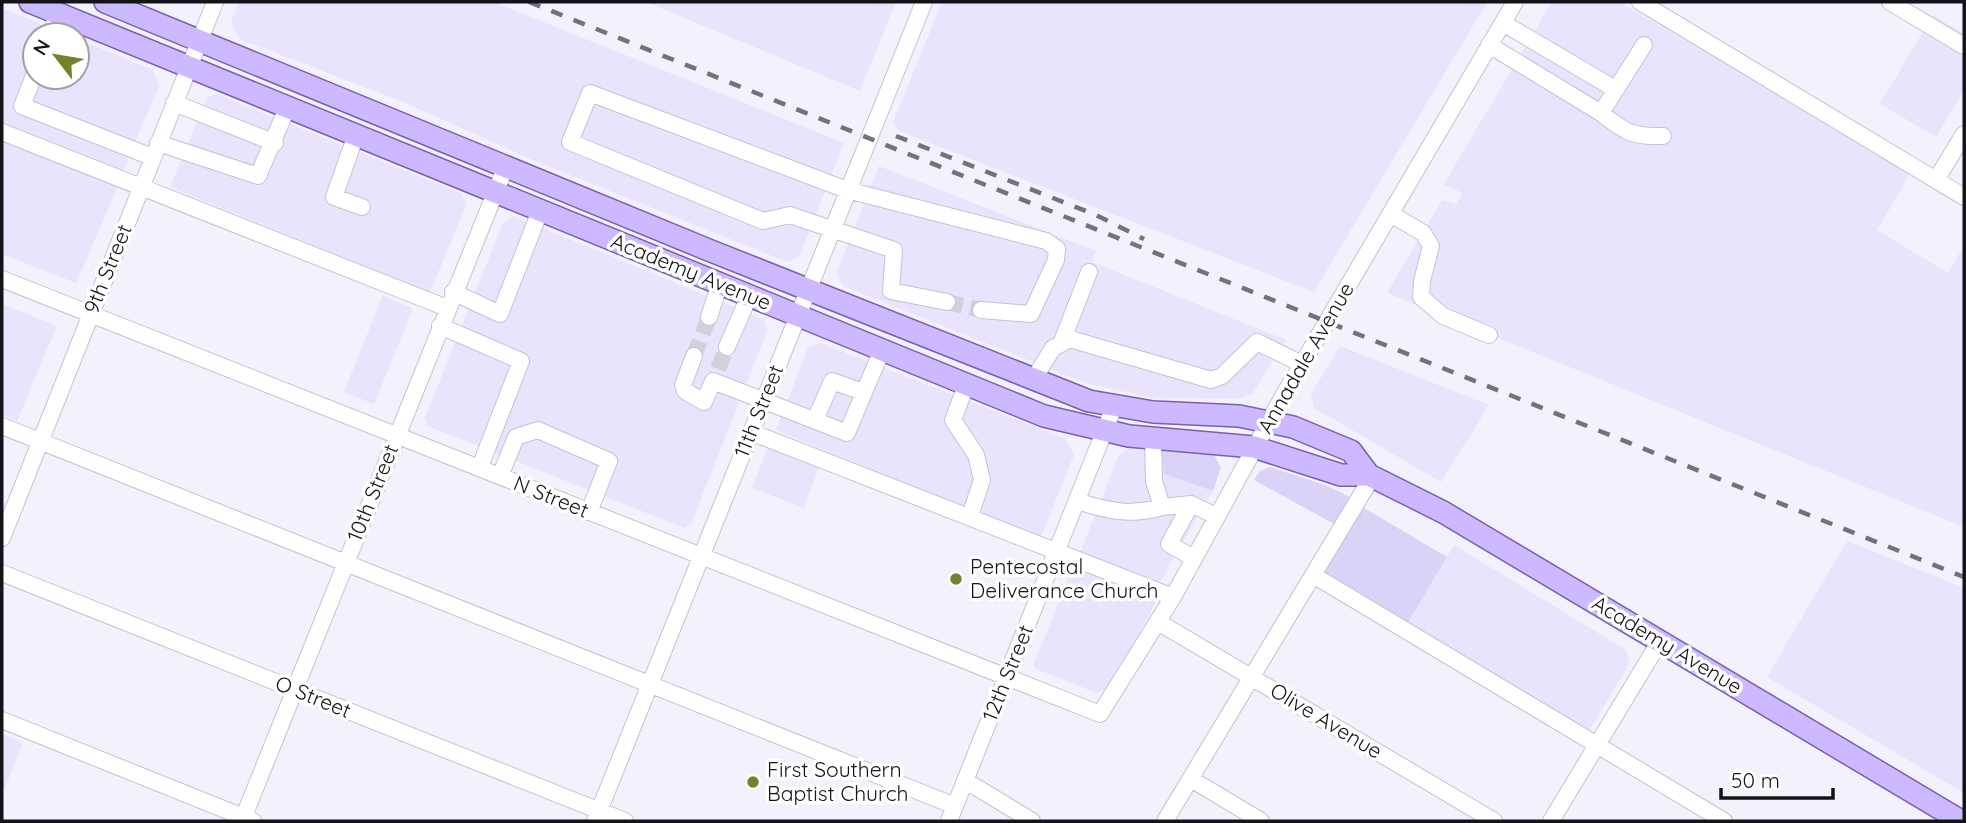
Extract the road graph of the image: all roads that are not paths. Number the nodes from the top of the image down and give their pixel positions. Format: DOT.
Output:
graph roads {
  1 [pos="30,2"];
  2 [pos="105,2"];
  3 [pos="215,2"];
  4 [pos="924,2"];
  5 [pos="1515,2"];
  6 [pos="1890,2"];
  7 [pos="1646,3"];
  8 [pos="58,13"];
  9 [pos="55,21"];
  10 [pos="1503,23"];
  11 [pos="199,41"];
  12 [pos="1644,45"];
  13 [pos="1489,46"];
  14 [pos="1964,46"];
  15 [pos="189,67"];
  16 [pos="1615,89"];
  17 [pos="28,91"];
  18 [pos="174,103"];
  19 [pos="22,106"];
  20 [pos="288,106"];
  21 [pos="1601,113"];
  22 [pos="6,133"];
  23 [pos="1964,134"];
  24 [pos="356,135"];
  25 [pos="1663,136"];
  26 [pos="275,143"];
  27 [pos="155,150"];
  28 [pos="506,166"];
  29 [pos="1936,180"];
  30 [pos="141,186"];
  31 [pos="847,190"];
  32 [pos="495,192"];
  33 [pos="1964,197"];
  34 [pos="362,207"];
  35 [pos="540,211"];
  36 [pos="1391,214"];
  37 [pos="831,230"];
  38 [pos="1089,272"];
  39 [pos="2,279"];
  40 [pos="720,283"];
  41 [pos="808,289"];
  42 [pos="453,292"];
  43 [pos="750,295"];
  44 [pos="947,302"];
  45 [pos="447,308"];
  46 [pos="981,310"];
  47 [pos="90,314"];
  48 [pos="797,315"];
  49 [pos="709,317"];
  50 [pos="440,326"];
  51 [pos="1489,335"];
  52 [pos="1061,344"];
  53 [pos="727,348"];
  54 [pos="882,350"];
  55 [pos="694,356"];
  56 [pos="1302,364"];
  57 [pos="934,370"];
  58 [pos="1032,380"];
  59 [pos="967,383"];
  60 [pos="863,392"];
  61 [pos="764,400"];
  62 [pos="1114,407"];
  63 [pos="815,420"];
  64 [pos="1268,421"];
  65 [pos="2,426"];
  66 [pos="751,432"];
  67 [pos="1105,432"];
  68 [pos="396,436"];
  69 [pos="1153,438"];
  70 [pos="40,441"];
  71 [pos="1254,447"];
  72 [pos="480,467"];
  73 [pos="500,476"];
  74 [pos="1371,476"];
  75 [pos="1077,501"];
  76 [pos="1191,504"];
  77 [pos="1162,507"];
  78 [pos="589,512"];
  79 [pos="970,516"];
  80 [pos="1216,516"];
  81 [pos="2,538"];
  82 [pos="1057,552"];
  83 [pos="1192,557"];
  84 [pos="701,558"];
  85 [pos="345,562"];
  86 [pos="2,573"];
  87 [pos="1313,575"];
  88 [pos="1173,597"];
  89 [pos="1158,622"];
  90 [pos="1660,640"];
  91 [pos="1252,677"];
  92 [pos="1005,678"];
  93 [pos="650,684"];
  94 [pos="295,690"];
  95 [pos="1100,714"];
  96 [pos="2,720"];
  97 [pos="1598,743"];
  98 [pos="1191,779"];
  99 [pos="966,781"];
  100 [pos="955,806"];
  101 [pos="597,816"];
  102 [pos="246,820"];
  103 [pos="625,821"];
  104 [pos="949,821"];
  105 [pos="1032,821"];
  106 [pos="1165,821"];
  107 [pos="1261,821"];
  108 [pos="1494,821"];
  109 [pos="1551,821"];
  110 [pos="1724,821"];
  111 [pos="1961,821"];
  1 -- 8 [label="main road, Academy Avenue"];
  2 -- 11 [label="main road, Academy Avenue"];
  3 -- 11 [label="street, 9th Street"];
  4 -- 31 [label="street, 11th Street"];
  5 -- 10 [label="street, Annadale Avenue"];
  6 -- 14 [label="street"];
  7 -- 29 [label="street"];
  8 -- 9 [label="street"];
  8 -- 15 [label="main road, Academy Avenue"];
  10 -- 13 [label="street, Annadale Avenue"];
  10 -- 16 [label="street"];
  11 -- 15 [label="street, 9th Street"];
  11 -- 28 [label="main road, Academy Avenue"];
  12 -- 16 [label="street"];
  13 -- 21 [label="street"];
  13 -- 36 [label="street, Annadale Avenue"];
  15 -- 18 [label="street, 9th Street"];
  15 -- 20 [label="main road, Academy Avenue"];
  16 -- 21 [label="street"];
  17 -- 19 [label="street"];
  18 -- 26 [label="street"];
  18 -- 27 [label="street, 9th Street"];
  19 -- 22 [label="street"];
  19 -- 27 [label="street"];
  20 -- 24 [label="main road, Academy Avenue"];
  20 -- 26 [label="street"];
  21 -- 25 [label="street"];
  22 -- 30 [label="street"];
  23 -- 29 [label="street"];
  24 -- 32 [label="main road, Academy Avenue"];
  24 -- 34 [label="street"];
  26 -- 27 [label="street"];
  27 -- 30 [label="street, 9th Street"];
  28 -- 32 [label="street, 10th Street"];
  28 -- 41 [label="main road, Academy Avenue"];
  29 -- 33 [label="street"];
  30 -- 45 [label="street"];
  30 -- 47 [label="street, 9th Street"];
  31 -- 37 [label="street, 11th Street"];
  31 -- 37 [label="street"];
  31 -- 46 [label="street"];
  32 -- 35 [label="main road, Academy Avenue"];
  32 -- 42 [label="street, 10th Street"];
  35 -- 40 [label="main road, Academy Avenue"];
  35 -- 42 [label="street"];
  36 -- 51 [label="street"];
  36 -- 56 [label="street, Annadale Avenue"];
  37 -- 41 [label="street, 11th Street"];
  37 -- 44 [label="street"];
  38 -- 52 [label="street"];
  39 -- 47 [label="street, N Street"];
  40 -- 43 [label="main road, Academy Avenue"];
  40 -- 49 [label="street"];
  41 -- 48 [label="street, 11th Street"];
  41 -- 58 [label="main road, Academy Avenue"];
  42 -- 45 [label="street, 10th Street"];
  43 -- 48 [label="main road, Academy Avenue"];
  43 -- 53 [label="street"];
  45 -- 50 [label="street, 10th Street"];
  47 -- 68 [label="street, N Street"];
  47 -- 70 [label="street, 9th Street"];
  48 -- 54 [label="main road, Academy Avenue"];
  48 -- 61 [label="street, 11th Street"];
  50 -- 68 [label="street, 10th Street"];
  50 -- 72 [label="street"];
  52 -- 56 [label="street"];
  52 -- 58 [label="street"];
  54 -- 57 [label="main road, Academy Avenue"];
  54 -- 60 [label="street"];
  55 -- 61 [label="street"];
  56 -- 64 [label="street, Annadale Avenue"];
  57 -- 58 [label="main road"];
  57 -- 59 [label="main road, Academy Avenue"];
  58 -- 62 [label="main road, Academy Avenue"];
  59 -- 67 [label="main road, Academy Avenue"];
  59 -- 79 [label="street"];
  60 -- 63 [label="street"];
  60 -- 63 [label="street"];
  61 -- 63 [label="street"];
  61 -- 66 [label="street, 11th Street"];
  62 -- 64 [label="main road, Academy Avenue"];
  62 -- 67 [label="street, 12th Street"];
  64 -- 71 [label="street, Annadale Avenue"];
  64 -- 74 [label="main road, Academy Avenue"];
  65 -- 70 [label="street"];
  66 -- 79 [label="street"];
  66 -- 84 [label="street, 11th Street"];
  67 -- 69 [label="main road, Academy Avenue"];
  67 -- 75 [label="street, 12th Street"];
  68 -- 72 [label="street, N Street"];
  68 -- 85 [label="street, 10th Street"];
  69 -- 71 [label="main road, Academy Avenue"];
  69 -- 77 [label="street"];
  70 -- 81 [label="street, 9th Street"];
  70 -- 85 [label="street"];
  71 -- 74 [label="main road, Academy Avenue"];
  71 -- 80 [label="street, Annadale Avenue"];
  72 -- 73 [label="street, N Street"];
  73 -- 78 [label="street, N Street"];
  73 -- 78 [label="street"];
  74 -- 87 [label="street"];
  74 -- 90 [label="main road, Academy Avenue"];
  75 -- 77 [label="street"];
  75 -- 82 [label="street, 12th Street"];
  76 -- 77 [label="street"];
  76 -- 80 [label="street"];
  76 -- 83 [label="street"];
  78 -- 84 [label="street, N Street"];
  79 -- 82 [label="street"];
  80 -- 83 [label="street, Annadale Avenue"];
  82 -- 88 [label="street"];
  82 -- 92 [label="street, 12th Street"];
  83 -- 88 [label="street, Annadale Avenue"];
  84 -- 92 [label="street, N Street"];
  84 -- 93 [label="street, 11th Street"];
  85 -- 93 [label="street"];
  85 -- 94 [label="street, 10th Street"];
  86 -- 94 [label="street, O Street"];
  87 -- 91 [label="street"];
  87 -- 97 [label="street"];
  88 -- 89 [label="street, Annadale Avenue"];
  89 -- 91 [label="street, Olive Avenue"];
  89 -- 95 [label="street, Annadale Avenue"];
  90 -- 97 [label="street"];
  90 -- 111 [label="main road, Academy Avenue"];
  91 -- 98 [label="street"];
  91 -- 108 [label="street, Olive Avenue"];
  92 -- 95 [label="street, N Street"];
  92 -- 99 [label="street, 12th Street"];
  93 -- 100 [label="street"];
  93 -- 101 [label="street, 11th Street"];
  94 -- 101 [label="street, O Street"];
  94 -- 102 [label="street, 10th Street"];
  96 -- 102 [label="street"];
  97 -- 109 [label="street"];
  97 -- 110 [label="street"];
  98 -- 106 [label="street"];
  98 -- 107 [label="street"];
  99 -- 100 [label="street, 12th Street"];
  99 -- 105 [label="street"];
  100 -- 104 [label="street, 12th Street"];
  101 -- 103 [label="street, O Street"];
}
